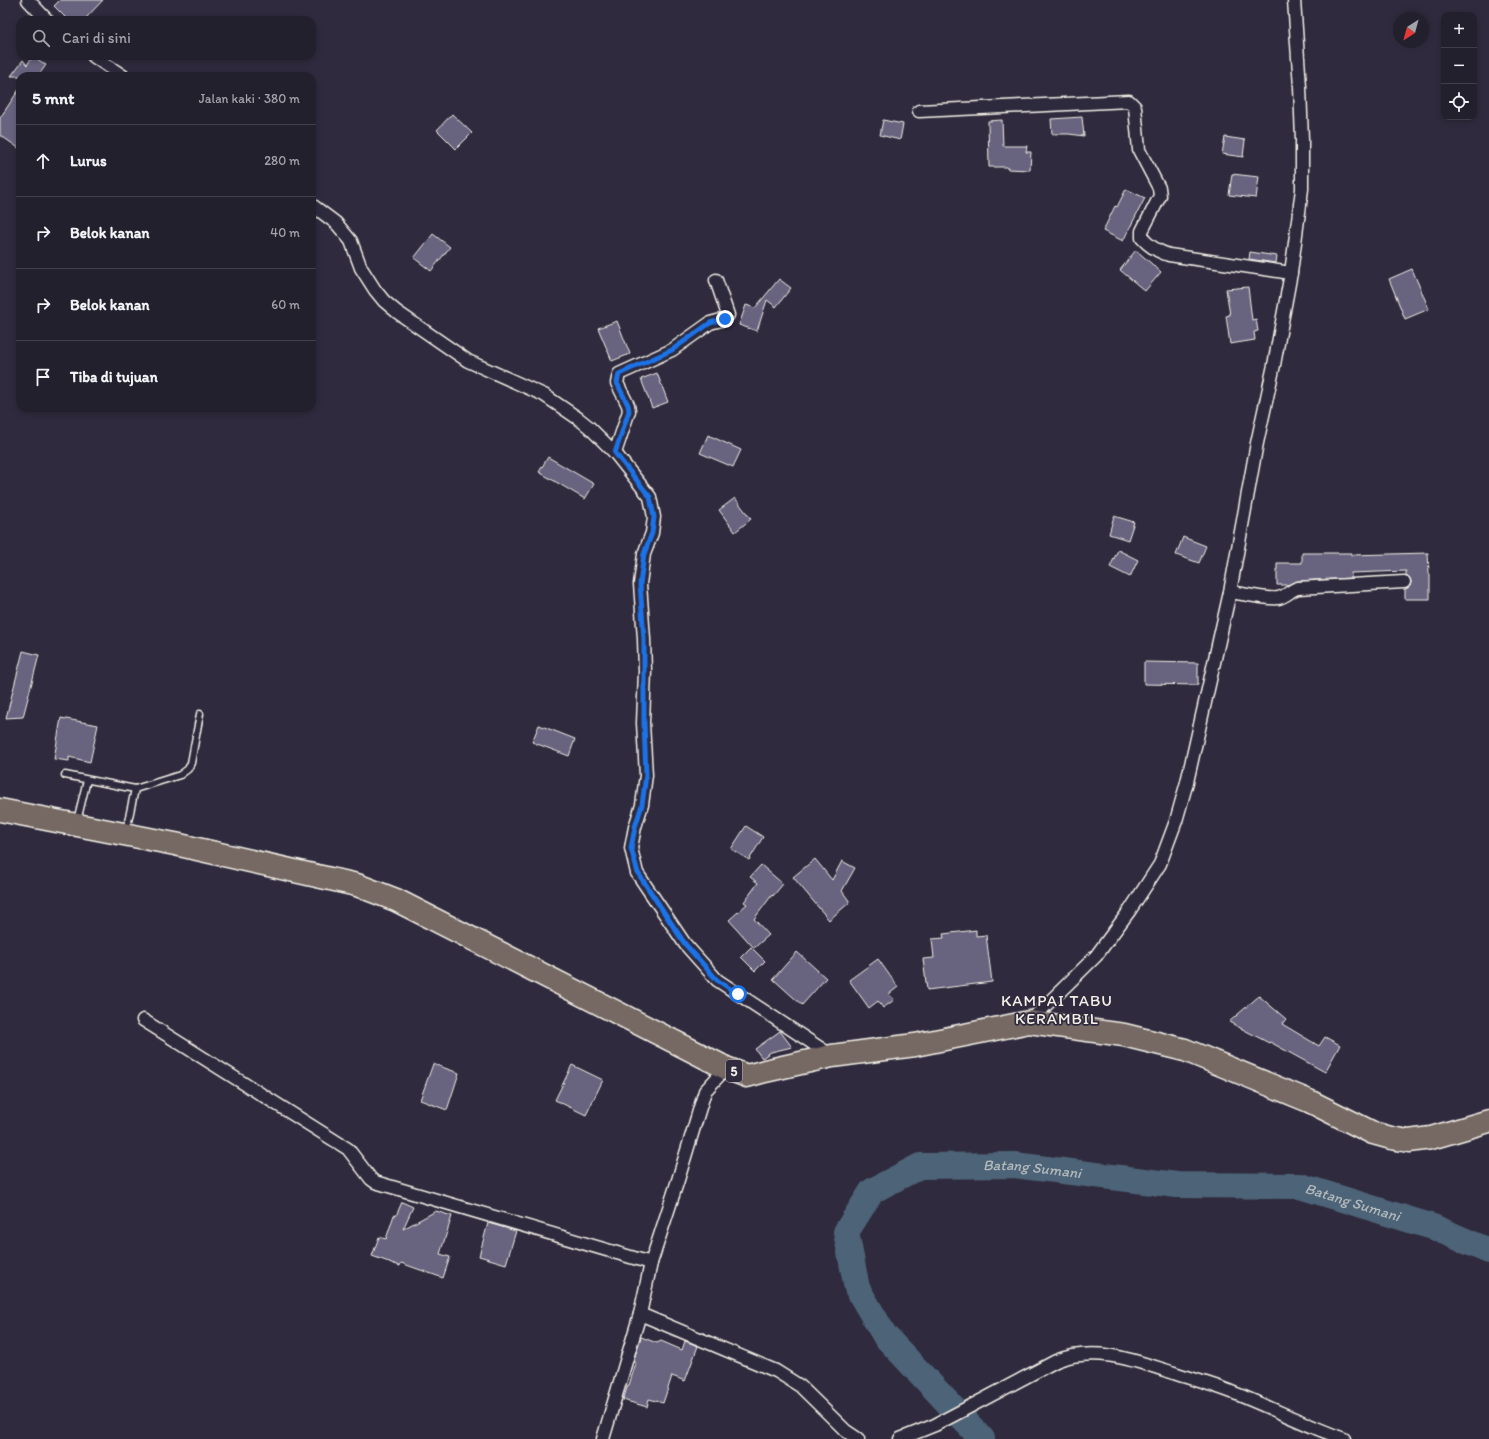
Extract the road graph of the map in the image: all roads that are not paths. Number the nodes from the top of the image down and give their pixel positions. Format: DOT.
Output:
graph roads {
  1 [pos="28,0"];
  2 [pos="1294,0"];
  3 [pos="43,16"];
  4 [pos="99,60"];
  5 [pos="117,72"];
  6 [pos="919,111"];
  7 [pos="316,208"];
  8 [pos="1291,273"];
  9 [pos="716,280"];
  10 [pos="615,453"];
  11 [pos="1404,582"];
  12 [pos="1230,592"];
  13 [pos="200,714"];
  14 [pos="64,775"];
  15 [pos="86,780"];
  16 [pos="135,789"];
  17 [pos="0,810"];
  18 [pos="76,824"];
  19 [pos="125,834"];
  20 [pos="143,1020"];
  21 [pos="1030,1022"];
  22 [pos="832,1056"];
  23 [pos="726,1068"];
  24 [pos="1489,1121"];
  25 [pos="651,1263"];
  26 [pos="640,1314"];
  27 [pos="1323,1435"];
  28 [pos="604,1439"];
  29 [pos="858,1439"];
  30 [pos="900,1439"];
  31 [pos="1344,1439"];
  1 -- 3 [label="street"];
  2 -- 8 [label="street"];
  4 -- 5 [label="street"];
  6 -- 8 [label="street"];
  7 -- 10 [label="street"];
  8 -- 12 [label="street"];
  9 -- 10 [label="street"];
  10 -- 22 [label="street"];
  11 -- 12 [label="street"];
  12 -- 21 [label="street"];
  13 -- 16 [label="lane"];
  14 -- 15 [label="lane"];
  15 -- 16 [label="lane"];
  15 -- 18 [label="lane"];
  16 -- 19 [label="lane"];
  17 -- 18 [label="highway, 5"];
  18 -- 19 [label="highway, 5"];
  19 -- 23 [label="highway, 5"];
  20 -- 25 [label="street"];
  21 -- 22 [label="highway, 5"];
  21 -- 24 [label="highway, 5"];
  22 -- 23 [label="highway, 5"];
  23 -- 25 [label="street"];
  25 -- 26 [label="street"];
  26 -- 28 [label="street"];
  26 -- 29 [label="street"];
  27 -- 30 [label="street"];
  27 -- 31 [label="street"];
}
